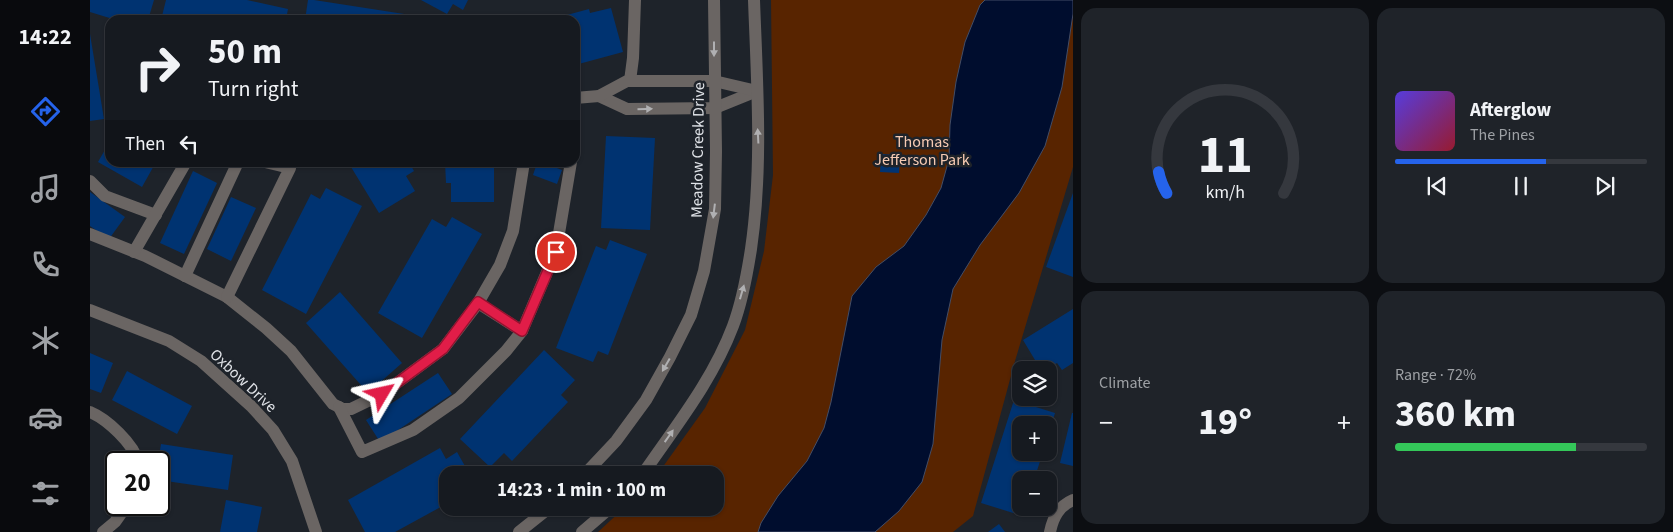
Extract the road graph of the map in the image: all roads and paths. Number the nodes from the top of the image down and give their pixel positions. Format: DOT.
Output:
graph roads {
  1 [pos="635,0"];
  2 [pos="714,0"];
  3 [pos="754,0"];
  4 [pos="630,81"];
  5 [pos="714,81"];
  6 [pos="757,90"];
  7 [pos="599,96"];
  8 [pos="580,98"];
  9 [pos="715,108"];
  10 [pos="183,167"];
  11 [pos="236,167"];
  12 [pos="286,167"];
  13 [pos="523,167"];
  14 [pos="570,167"];
  15 [pos="90,181"];
  16 [pos="156,215"];
  17 [pos="90,234"];
  18 [pos="134,252"];
  19 [pos="185,276"];
  20 [pos="227,297"];
  21 [pos="478,302"];
  22 [pos="90,310"];
  23 [pos="522,331"];
  24 [pos="339,407"];
  25 [pos="90,412"];
  26 [pos="132,451"];
  27 [pos="592,466"];
  28 [pos="648,466"];
  29 [pos="1073,500"];
  30 [pos="119,516"];
  31 [pos="539,516"];
  32 [pos="601,516"];
  33 [pos="103,532"];
  34 [pos="316,532"];
  35 [pos="519,532"];
  36 [pos="582,532"];
  37 [pos="1050,532"];
  1 -- 4 [label="street"];
  2 -- 5 [label="street, Meadow Creek Drive, one-way"];
  3 -- 6 [label="street"];
  4 -- 5 [label="street"];
  4 -- 7 [label="street"];
  5 -- 6 [label="street"];
  5 -- 9 [label="street, Meadow Creek Drive"];
  6 -- 9 [label="street"];
  28 -- 6 [label="street, one-way"];
  7 -- 8 [label="street"];
  7 -- 9 [label="street, one-way"];
  9 -- 27 [label="street, Meadow Creek Drive, one-way"];
  10 -- 16 [label="street"];
  11 -- 19 [label="street"];
  12 -- 20 [label="street"];
  13 -- 21 [label="street"];
  14 -- 23 [label="street"];
  15 -- 16 [label="street"];
  16 -- 18 [label="street"];
  17 -- 18 [label="street"];
  18 -- 19 [label="street"];
  19 -- 20 [label="street"];
  20 -- 24 [label="street"];
  21 -- 23 [label="street"];
  21 -- 24 [label="street"];
  22 -- 34 [label="street, Oxbow Drive"];
  23 -- 24 [label="street"];
  25 -- 26 [label="street"];
  29 -- 37 [label="street"];
  30 -- 33 [label="street"];
  31 -- 35 [label="street"];
  32 -- 36 [label="street"];
}
